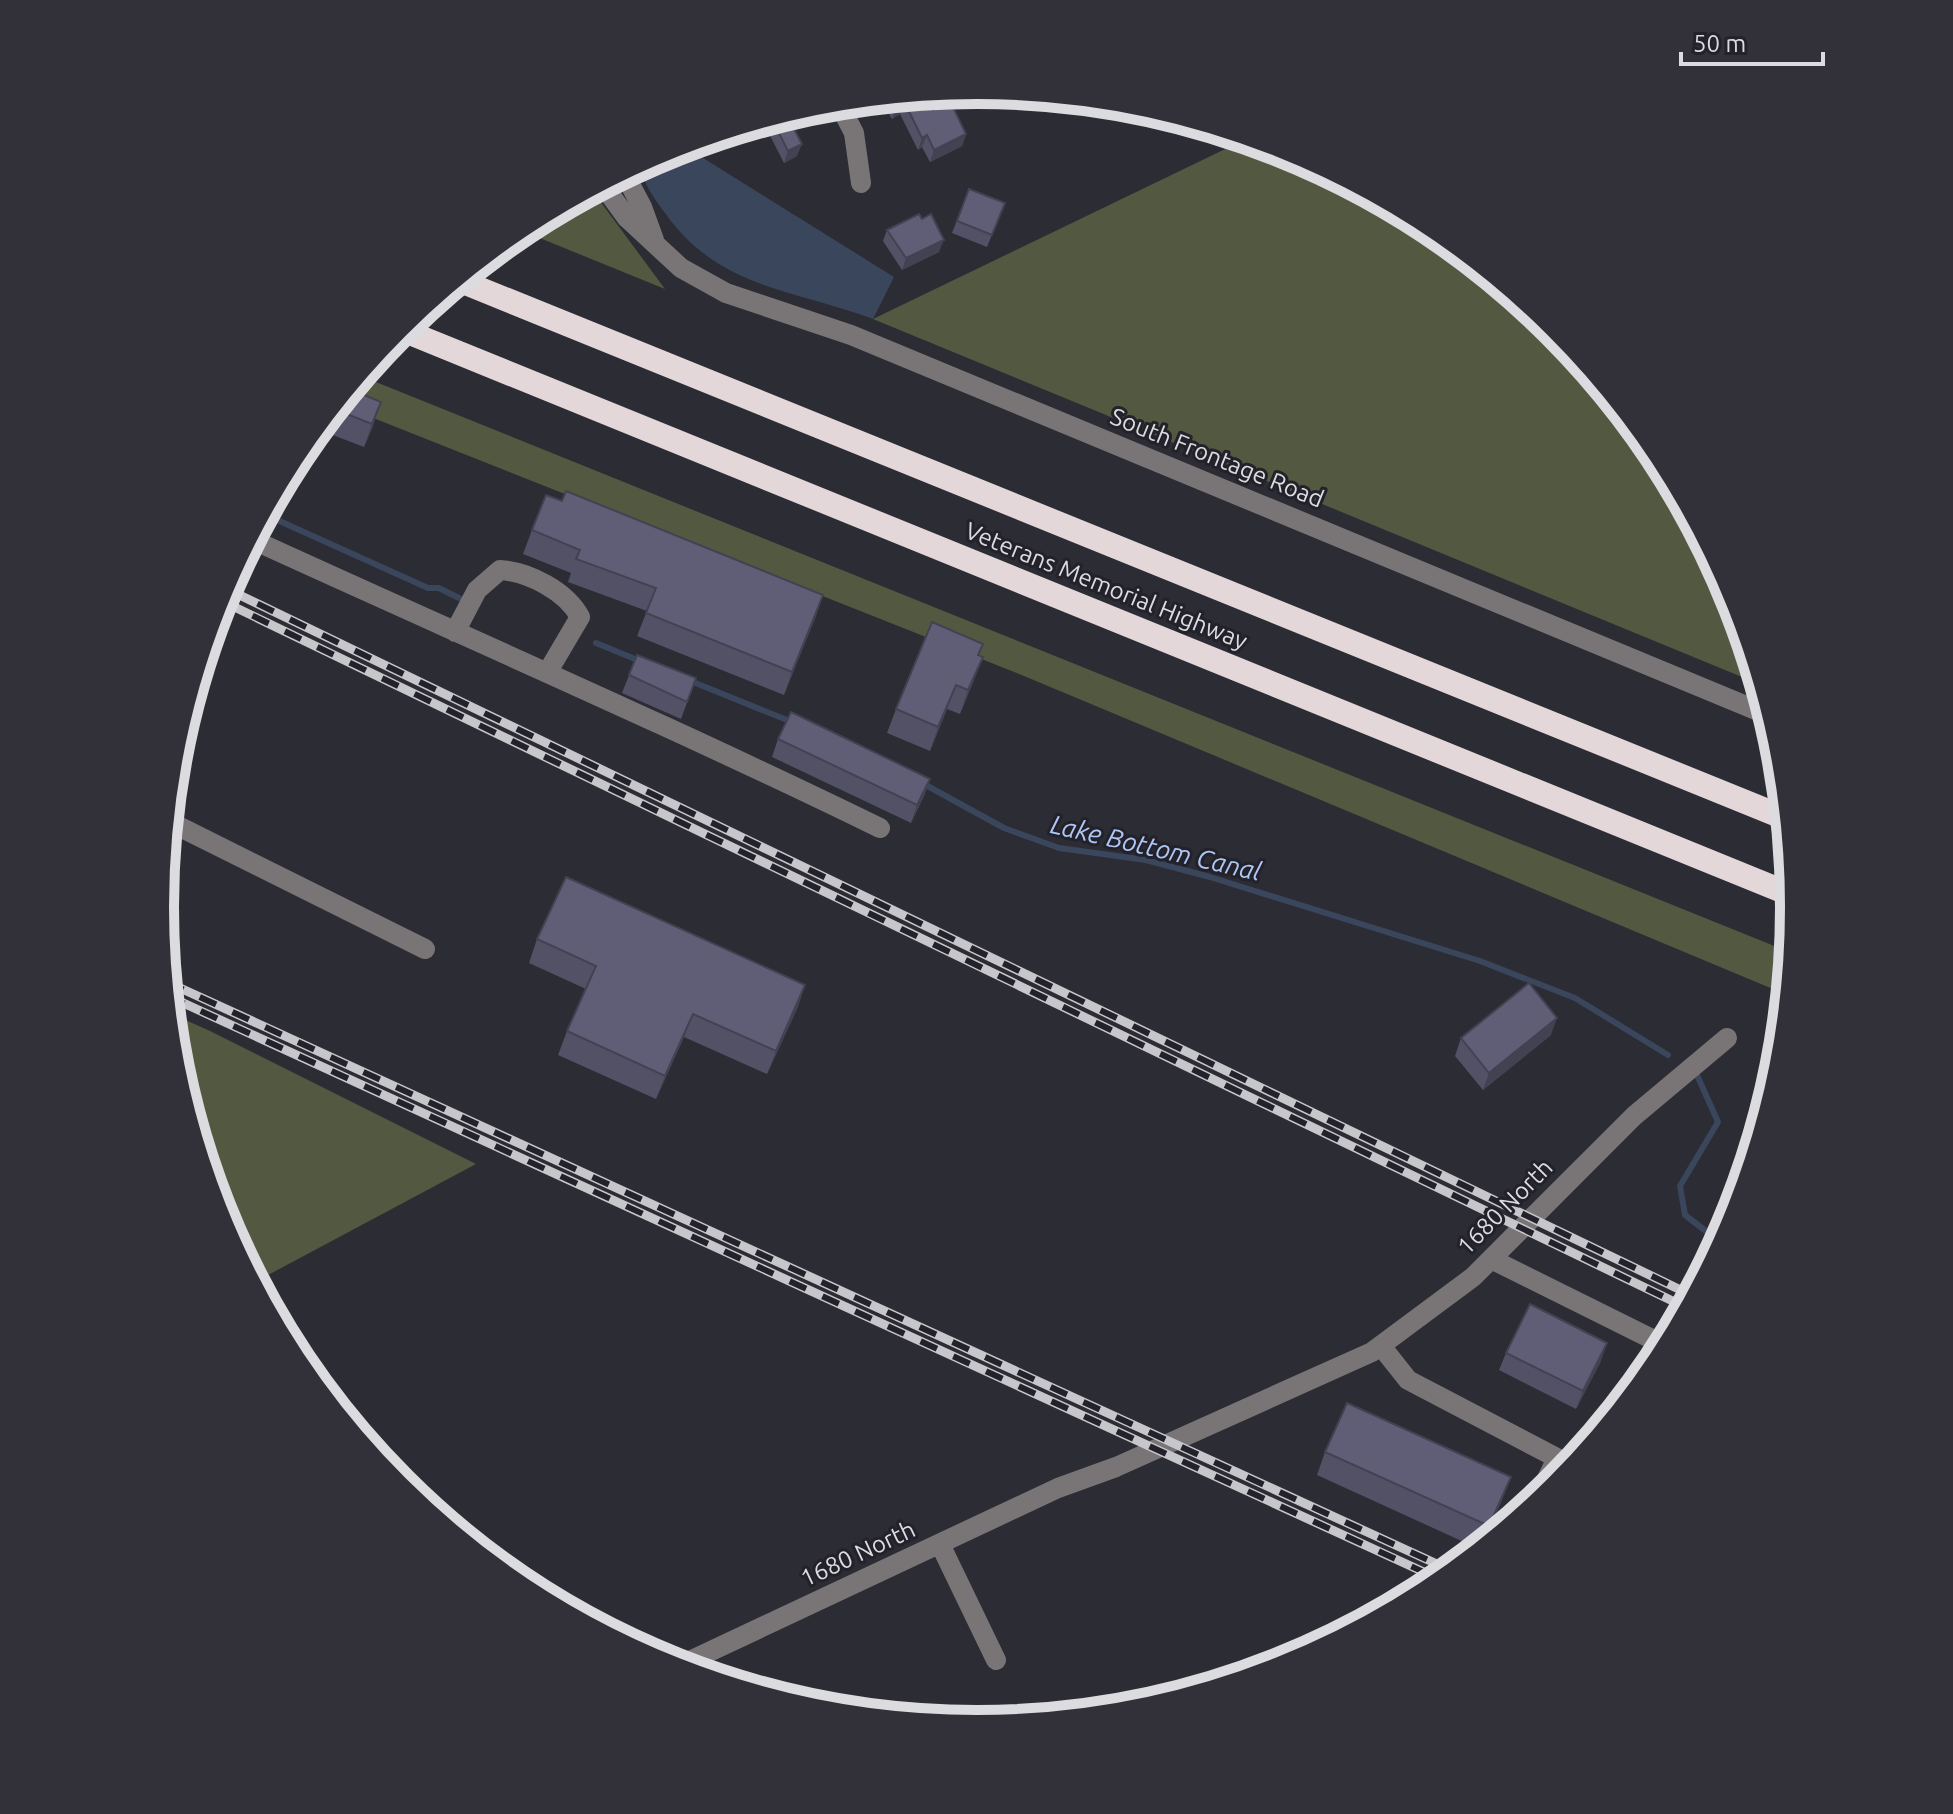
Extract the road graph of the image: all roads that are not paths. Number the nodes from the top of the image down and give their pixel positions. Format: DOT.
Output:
graph roads {
  1 [pos="845,115"];
  2 [pos="629,183"];
  3 [pos="861,183"];
  4 [pos="609,193"];
  5 [pos="654,240"];
  6 [pos="470,285"];
  7 [pos="414,335"];
  8 [pos="261,543"];
  9 [pos="455,632"];
  10 [pos="547,673"];
  11 [pos="1754,709"];
  12 [pos="1774,814"];
  13 [pos="178,826"];
  14 [pos="880,828"];
  15 [pos="1779,890"];
  16 [pos="425,949"];
  17 [pos="1727,1038"];
  18 [pos="1491,1259"];
  19 [pos="1653,1339"];
  20 [pos="1381,1346"];
  21 [pos="1554,1464"];
  22 [pos="940,1544"];
  23 [pos="695,1659"];
  24 [pos="996,1660"];
  1 -- 3 [label="street"];
  2 -- 5 [label="street, South Frontage Road"];
  4 -- 5 [label="street, South Frontage Road"];
  5 -- 11 [label="street, South Frontage Road"];
  6 -- 12 [label="highway, Veterans Memorial Highway"];
  7 -- 15 [label="highway, Veterans Memorial Highway"];
  8 -- 9 [label="street"];
  9 -- 10 [label="street"];
  9 -- 10 [label="street"];
  10 -- 14 [label="street"];
  13 -- 16 [label="street"];
  17 -- 18 [label="street, 1680 North"];
  18 -- 19 [label="street"];
  18 -- 20 [label="street, 1680 North"];
  20 -- 21 [label="street"];
  20 -- 22 [label="street, 1680 North"];
  22 -- 23 [label="street, 1680 North"];
  22 -- 24 [label="street"];
}
